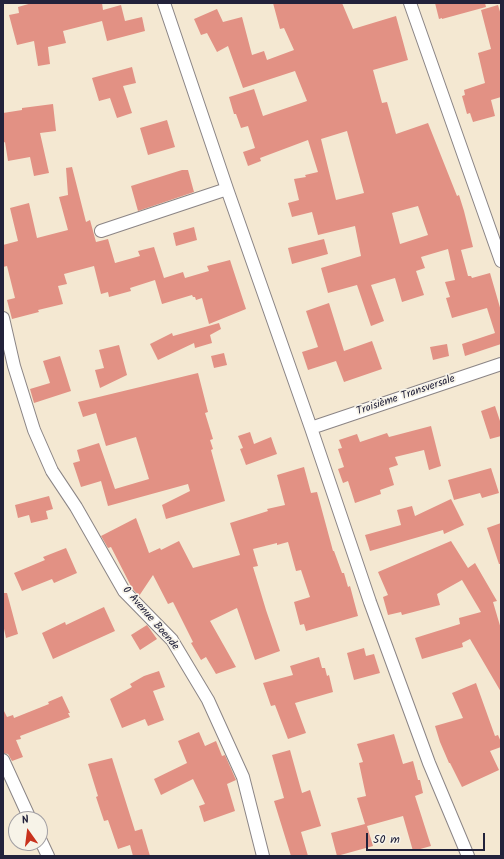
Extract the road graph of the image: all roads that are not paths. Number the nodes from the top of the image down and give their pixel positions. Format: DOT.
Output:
graph roads {
  1 [pos="164,3"];
  2 [pos="410,3"];
  3 [pos="227,189"];
  4 [pos="101,230"];
  5 [pos="501,261"];
  6 [pos="3,318"];
  7 [pos="501,364"];
  8 [pos="311,428"];
  9 [pos="3,760"];
  10 [pos="26,811"];
  11 [pos="263,856"];
  12 [pos="468,856"];
  1 -- 3 [label="street"];
  2 -- 5 [label="street"];
  3 -- 4 [label="street"];
  3 -- 8 [label="street"];
  6 -- 11 [label="street, 0 Avenue Boende"];
  7 -- 8 [label="street, Troisième Transversale"];
  8 -- 12 [label="street"];
  9 -- 10 [label="street"];
}
